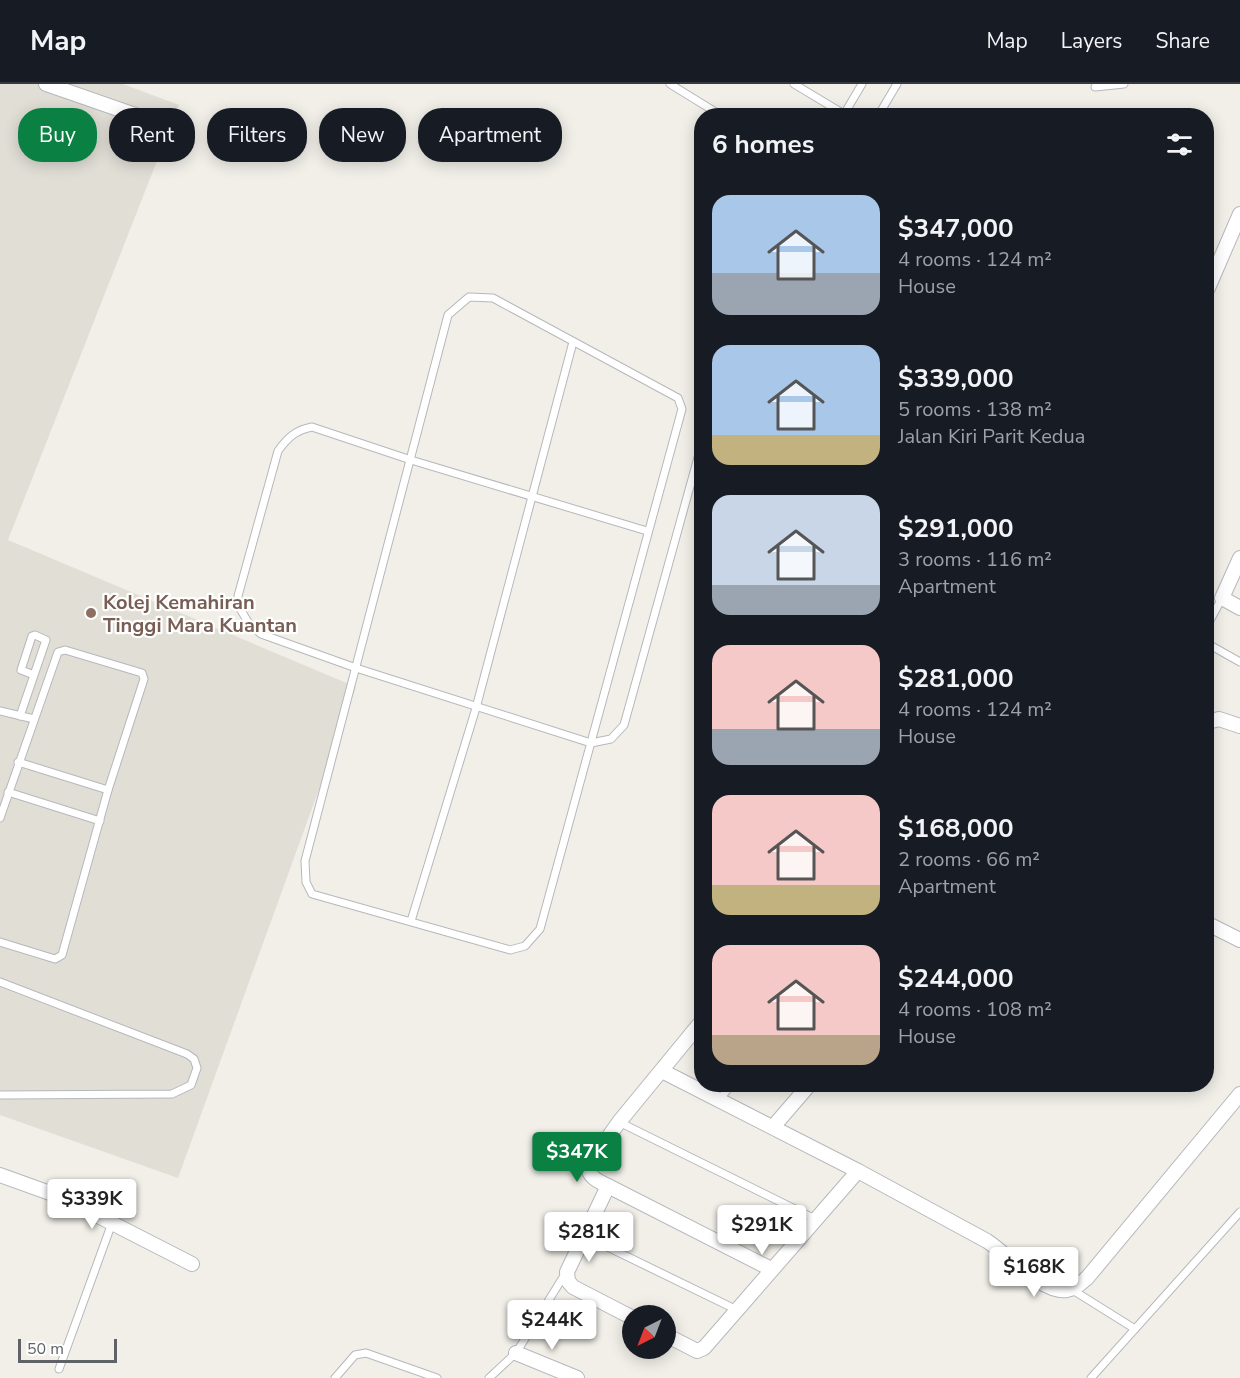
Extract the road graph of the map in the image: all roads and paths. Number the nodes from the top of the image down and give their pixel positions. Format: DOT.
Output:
graph roads {
  1 [pos="46,84"];
  2 [pos="794,84"];
  3 [pos="862,84"];
  4 [pos="897,84"];
  5 [pos="1124,84"];
  6 [pos="675,85"];
  7 [pos="1095,87"];
  8 [pos="115,108"];
  9 [pos="710,108"];
  10 [pos="833,108"];
  11 [pos="848,108"];
  12 [pos="883,108"];
  13 [pos="1240,214"];
  14 [pos="1214,274"];
  15 [pos="573,342"];
  16 [pos="411,460"];
  17 [pos="694,472"];
  18 [pos="533,495"];
  19 [pos="647,531"];
  20 [pos="1240,558"];
  21 [pos="1222,598"];
  22 [pos="1240,608"];
  23 [pos="1214,613"];
  24 [pos="1214,647"];
  25 [pos="1240,662"];
  26 [pos="356,668"];
  27 [pos="34,675"];
  28 [pos="476,708"];
  29 [pos="0,711"];
  30 [pos="20,716"];
  31 [pos="34,719"];
  32 [pos="1214,720"];
  33 [pos="1240,726"];
  34 [pos="591,743"];
  35 [pos="18,762"];
  36 [pos="108,790"];
  37 [pos="8,792"];
  38 [pos="0,818"];
  39 [pos="100,821"];
  40 [pos="411,921"];
  41 [pos="1214,927"];
  42 [pos="1240,940"];
  43 [pos="0,942"];
  44 [pos="0,982"];
  45 [pos="694,1031"];
  46 [pos="662,1071"];
  47 [pos="694,1087"];
  48 [pos="703,1092"];
  49 [pos="726,1092"];
  50 [pos="803,1092"];
  51 [pos="1240,1094"];
  52 [pos="0,1095"];
  53 [pos="719,1100"];
  54 [pos="619,1122"];
  55 [pos="773,1127"];
  56 [pos="858,1171"];
  57 [pos="0,1175"];
  58 [pos="608,1186"];
  59 [pos="1240,1212"];
  60 [pos="815,1219"];
  61 [pos="112,1222"];
  62 [pos="585,1236"];
  63 [pos="192,1264"];
  64 [pos="771,1269"];
  65 [pos="567,1272"];
  66 [pos="1071,1288"];
  67 [pos="737,1310"];
  68 [pos="622,1312"];
  69 [pos="1135,1329"];
  70 [pos="676,1340"];
  71 [pos="516,1353"];
  72 [pos="59,1369"];
  73 [pos="335,1378"];
  74 [pos="437,1378"];
  75 [pos="489,1378"];
  76 [pos="577,1378"];
  77 [pos="1090,1378"];
  1 -- 8 [label="street"];
  2 -- 10 [label="lane"];
  3 -- 11 [label="lane"];
  4 -- 12 [label="lane"];
  5 -- 7 [label="lane"];
  6 -- 9 [label="lane"];
  13 -- 14 [label="street"];
  15 -- 16 [label="lane"];
  15 -- 18 [label="lane"];
  15 -- 19 [label="lane"];
  16 -- 18 [label="lane"];
  16 -- 26 [label="lane"];
  16 -- 26 [label="lane"];
  17 -- 34 [label="lane"];
  18 -- 19 [label="lane"];
  18 -- 28 [label="lane"];
  19 -- 34 [label="lane"];
  20 -- 21 [label="street"];
  21 -- 22 [label="street"];
  21 -- 23 [label="lane"];
  24 -- 25 [label="lane"];
  26 -- 28 [label="lane"];
  26 -- 40 [label="lane"];
  27 -- 27 [label="lane"];
  27 -- 30 [label="lane"];
  28 -- 34 [label="lane"];
  28 -- 40 [label="lane"];
  29 -- 30 [label="lane"];
  30 -- 31 [label="lane"];
  31 -- 35 [label="lane"];
  31 -- 36 [label="lane"];
  32 -- 33 [label="street"];
  34 -- 40 [label="lane"];
  35 -- 36 [label="lane"];
  35 -- 37 [label="lane"];
  36 -- 39 [label="lane"];
  37 -- 38 [label="lane"];
  37 -- 39 [label="lane"];
  39 -- 43 [label="lane"];
  41 -- 42 [label="street"];
  44 -- 52 [label="lane"];
  45 -- 46 [label="street"];
  46 -- 47 [label="street"];
  46 -- 54 [label="street"];
  48 -- 53 [label="street"];
  49 -- 53 [label="lane"];
  50 -- 55 [label="street"];
  51 -- 66 [label="street"];
  53 -- 55 [label="street"];
  54 -- 58 [label="street"];
  54 -- 60 [label="lane"];
  55 -- 56 [label="street"];
  56 -- 60 [label="street"];
  56 -- 66 [label="street"];
  57 -- 61 [label="street"];
  58 -- 62 [label="street"];
  58 -- 64 [label="street"];
  59 -- 69 [label="lane"];
  60 -- 64 [label="street"];
  61 -- 63 [label="street"];
  61 -- 72 [label="lane"];
  62 -- 65 [label="street"];
  62 -- 67 [label="lane"];
  64 -- 67 [label="street"];
  65 -- 68 [label="street"];
  65 -- 71 [label="lane"];
  66 -- 69 [label="lane"];
  67 -- 70 [label="street"];
  69 -- 77 [label="lane"];
  71 -- 75 [label="lane"];
  71 -- 76 [label="street"];
  73 -- 74 [label="lane"];
}
